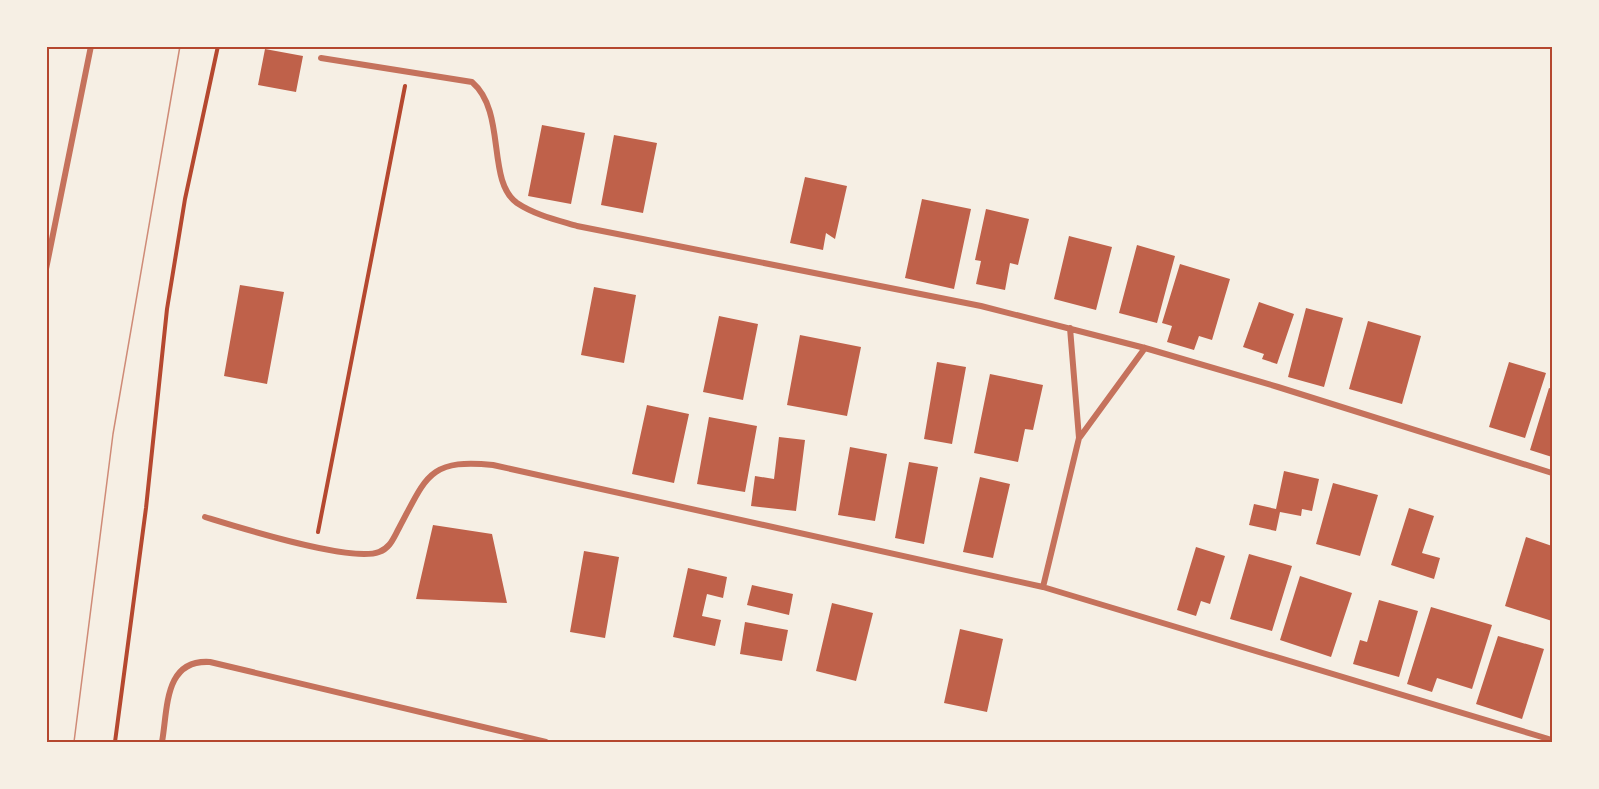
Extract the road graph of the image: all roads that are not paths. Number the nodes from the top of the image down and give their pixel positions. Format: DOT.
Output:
graph roads {
  1 [pos="91,46"];
  2 [pos="321,58"];
  3 [pos="46,222"];
  4 [pos="55,224"];
  5 [pos="46,269"];
  6 [pos="1070,328"];
  7 [pos="1145,348"];
  8 [pos="1080,438"];
  9 [pos="1552,473"];
  10 [pos="205,517"];
  11 [pos="1043,587"];
  12 [pos="1552,740"];
  13 [pos="162,742"];
  14 [pos="546,742"];
  1 -- 4 [label="street"];
  2 -- 6 [label="street"];
  3 -- 4 [label="street"];
  4 -- 5 [label="street"];
  6 -- 7 [label="street"];
  6 -- 8 [label="street"];
  7 -- 8 [label="street"];
  7 -- 9 [label="street"];
  8 -- 11 [label="street"];
  10 -- 11 [label="street"];
  11 -- 12 [label="street"];
  13 -- 14 [label="street"];
}
